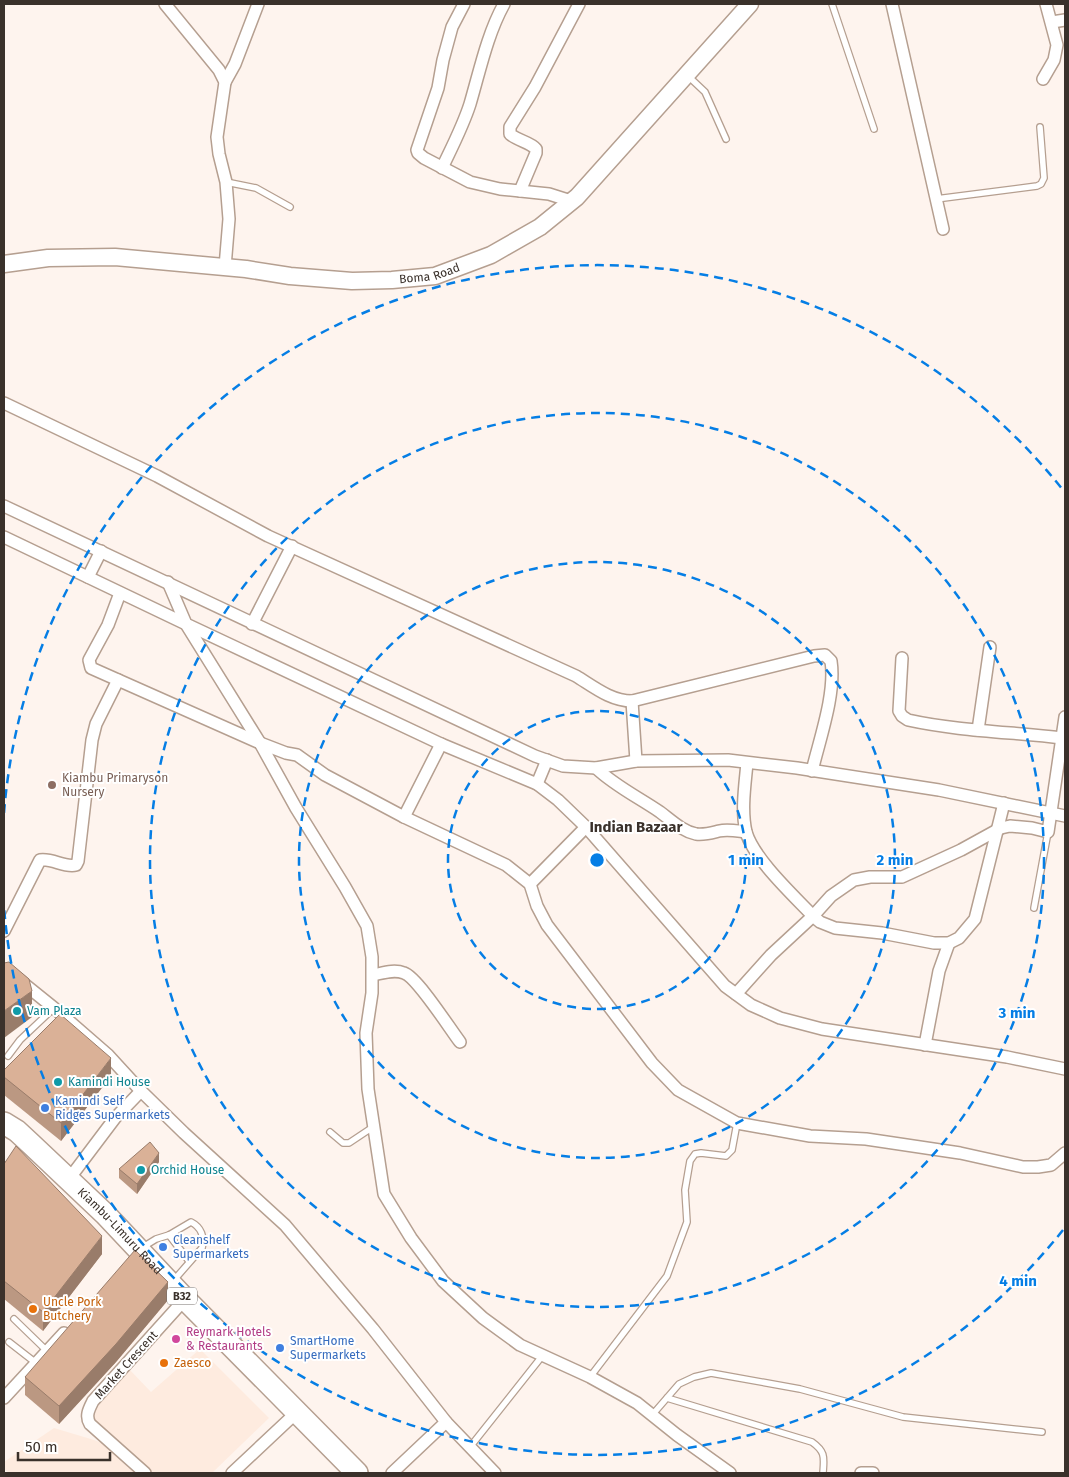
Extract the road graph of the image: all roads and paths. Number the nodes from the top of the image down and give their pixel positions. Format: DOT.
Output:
graph roads {
  1 [pos="165,4"];
  2 [pos="258,4"];
  3 [pos="464,4"];
  4 [pos="504,4"];
  5 [pos="579,4"];
  6 [pos="750,4"];
  7 [pos="832,4"];
  8 [pos="892,4"];
  9 [pos="1046,4"];
  10 [pos="1065,20"];
  11 [pos="1052,22"];
  12 [pos="687,74"];
  13 [pos="1042,79"];
  14 [pos="225,82"];
  15 [pos="1040,127"];
  16 [pos="874,129"];
  17 [pos="726,139"];
  18 [pos="442,168"];
  19 [pos="226,182"];
  20 [pos="520,190"];
  21 [pos="936,199"];
  22 [pos="571,201"];
  23 [pos="290,207"];
  24 [pos="943,229"];
  25 [pos="4,264"];
  26 [pos="225,267"];
  27 [pos="4,403"];
  28 [pos="4,506"];
  29 [pos="4,537"];
  30 [pos="292,546"];
  31 [pos="101,551"];
  32 [pos="88,577"];
  33 [pos="168,582"];
  34 [pos="120,593"];
  35 [pos="186,624"];
  36 [pos="252,624"];
  37 [pos="990,647"];
  38 [pos="902,658"];
  39 [pos="118,680"];
  40 [pos="632,701"];
  41 [pos="1065,717"];
  42 [pos="978,730"];
  43 [pos="1062,738"];
  44 [pos="260,743"];
  45 [pos="440,744"];
  46 [pos="1063,751"];
  47 [pos="547,760"];
  48 [pos="636,761"];
  49 [pos="747,762"];
  50 [pos="596,768"];
  51 [pos="812,770"];
  52 [pos="537,784"];
  53 [pos="1004,803"];
  54 [pos="1051,812"];
  55 [pos="404,816"];
  56 [pos="1065,816"];
  57 [pos="586,827"];
  58 [pos="996,830"];
  59 [pos="746,832"];
  60 [pos="1048,832"];
  61 [pos="530,884"];
  62 [pos="1034,908"];
  63 [pos="813,916"];
  64 [pos="4,931"];
  65 [pos="949,943"];
  66 [pos="4,971"];
  67 [pos="373,975"];
  68 [pos="736,994"];
  69 [pos="54,1008"];
  70 [pos="460,1042"];
  71 [pos="924,1045"];
  72 [pos="8,1056"];
  73 [pos="1065,1069"];
  74 [pos="141,1091"];
  75 [pos="4,1123"];
  76 [pos="737,1123"];
  77 [pos="373,1127"];
  78 [pos="330,1132"];
  79 [pos="1065,1153"];
  80 [pos="69,1179"];
  81 [pos="169,1235"];
  82 [pos="136,1253"];
  83 [pos="189,1261"];
  84 [pos="178,1291"];
  85 [pos="14,1319"];
  86 [pos="72,1324"];
  87 [pos="9,1342"];
  88 [pos="47,1351"];
  89 [pos="543,1355"];
  90 [pos="36,1363"];
  91 [pos="590,1377"];
  92 [pos="4,1398"];
  93 [pos="667,1398"];
  94 [pos="297,1412"];
  95 [pos="653,1414"];
  96 [pos="446,1422"];
  97 [pos="1042,1432"];
  98 [pos="470,1447"];
  99 [pos="145,1473"];
  100 [pos="232,1473"];
  101 [pos="357,1473"];
  102 [pos="392,1473"];
  103 [pos="495,1473"];
  104 [pos="730,1473"];
  105 [pos="823,1473"];
  106 [pos="861,1473"];
  107 [pos="874,1473"];
  1 -- 14 [label="street"];
  2 -- 14 [label="street"];
  3 -- 18 [label="street"];
  4 -- 18 [label="street"];
  5 -- 20 [label="street"];
  6 -- 12 [label="main road, Boma Road"];
  7 -- 16 [label="lane"];
  8 -- 21 [label="street"];
  9 -- 11 [label="street"];
  10 -- 11 [label="street"];
  11 -- 13 [label="street"];
  12 -- 17 [label="lane"];
  12 -- 22 [label="main road, Boma Road"];
  14 -- 19 [label="street"];
  15 -- 21 [label="lane"];
  18 -- 20 [label="street"];
  19 -- 23 [label="lane"];
  19 -- 26 [label="street"];
  20 -- 22 [label="street"];
  21 -- 24 [label="street"];
  22 -- 26 [label="main road, Boma Road"];
  25 -- 26 [label="main road, Boma Road"];
  27 -- 30 [label="street"];
  28 -- 31 [label="street"];
  29 -- 32 [label="street"];
  30 -- 36 [label="street"];
  30 -- 40 [label="street"];
  31 -- 32 [label="street"];
  31 -- 33 [label="street"];
  32 -- 34 [label="street"];
  33 -- 35 [label="street"];
  33 -- 36 [label="street"];
  34 -- 35 [label="street"];
  34 -- 39 [label="street"];
  35 -- 44 [label="street"];
  35 -- 45 [label="street"];
  36 -- 47 [label="street"];
  37 -- 42 [label="street"];
  38 -- 42 [label="street"];
  39 -- 44 [label="street"];
  39 -- 64 [label="street"];
  40 -- 48 [label="street"];
  40 -- 51 [label="street"];
  41 -- 43 [label="street"];
  42 -- 43 [label="street"];
  43 -- 46 [label="street"];
  44 -- 55 [label="street"];
  44 -- 67 [label="street"];
  45 -- 52 [label="street"];
  45 -- 55 [label="street"];
  46 -- 54 [label="street"];
  47 -- 50 [label="street"];
  47 -- 52 [label="street"];
  48 -- 49 [label="street"];
  48 -- 50 [label="street"];
  49 -- 51 [label="street"];
  49 -- 59 [label="street"];
  50 -- 59 [label="street"];
  51 -- 53 [label="street"];
  52 -- 57 [label="street"];
  53 -- 54 [label="street"];
  53 -- 58 [label="street"];
  54 -- 56 [label="street"];
  54 -- 60 [label="street"];
  55 -- 61 [label="street"];
  57 -- 61 [label="street"];
  57 -- 68 [label="street"];
  58 -- 60 [label="street"];
  58 -- 63 [label="street"];
  58 -- 65 [label="street"];
  59 -- 63 [label="street"];
  60 -- 62 [label="lane"];
  61 -- 76 [label="street"];
  63 -- 65 [label="street"];
  63 -- 68 [label="street"];
  65 -- 71 [label="street"];
  66 -- 69 [label="street"];
  67 -- 70 [label="street"];
  67 -- 77 [label="street"];
  68 -- 71 [label="street"];
  69 -- 72 [label="lane"];
  69 -- 74 [label="street"];
  71 -- 73 [label="street"];
  74 -- 80 [label="street"];
  74 -- 96 [label="street"];
  75 -- 80 [label="highway, Kiambu-Limuru Road / B32"];
  76 -- 79 [label="street"];
  76 -- 91 [label="lane"];
  77 -- 78 [label="lane"];
  77 -- 89 [label="street"];
  80 -- 82 [label="highway, Kiambu-Limuru Road / B32"];
  81 -- 82 [label="lane"];
  81 -- 83 [label="lane"];
  81 -- 83 [label="lane"];
  82 -- 84 [label="highway, Kiambu-Limuru Road / B32"];
  83 -- 84 [label="lane"];
  84 -- 94 [label="highway, Kiambu-Limuru Road / B32"];
  84 -- 99 [label="street, Market Crescent"];
  85 -- 88 [label="lane"];
  86 -- 88 [label="street"];
  87 -- 90 [label="lane"];
  88 -- 90 [label="street"];
  89 -- 91 [label="street"];
  89 -- 98 [label="lane"];
  90 -- 92 [label="street"];
  91 -- 95 [label="street"];
  93 -- 95 [label="lane"];
  93 -- 97 [label="lane"];
  93 -- 105 [label="lane"];
  94 -- 100 [label="street"];
  94 -- 101 [label="highway, Kiambu-Limuru Road / B32"];
  95 -- 104 [label="street"];
  96 -- 98 [label="street"];
  96 -- 102 [label="street"];
  98 -- 103 [label="street"];
  106 -- 107 [label="street"];
}
